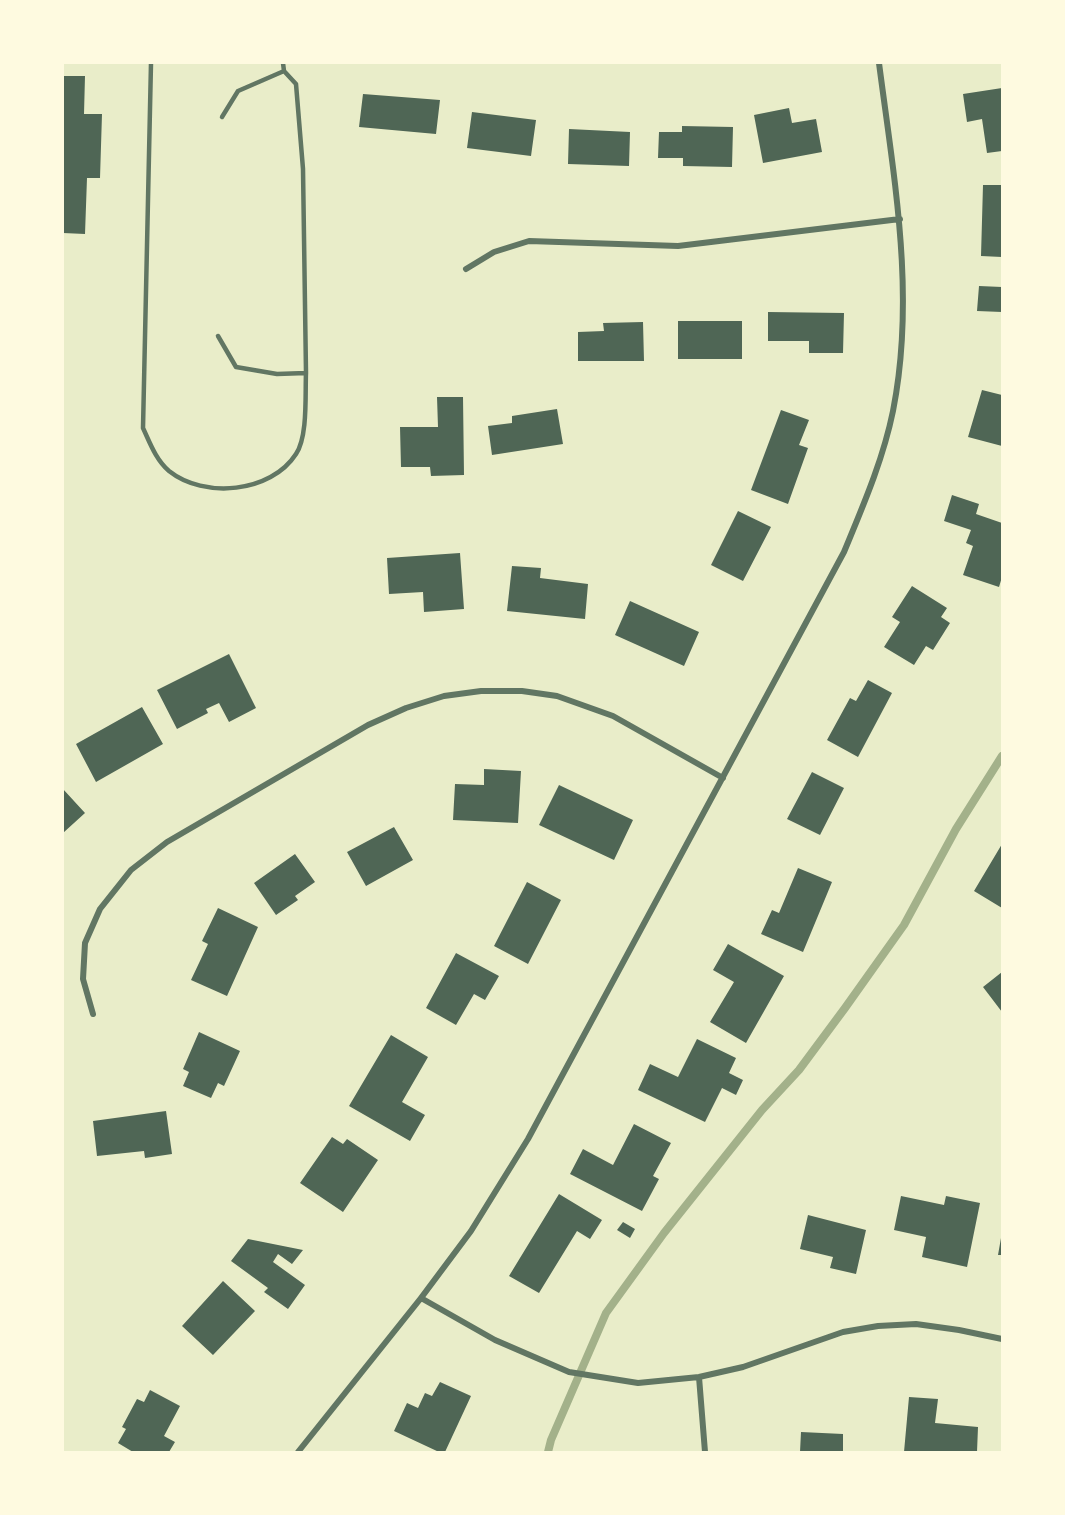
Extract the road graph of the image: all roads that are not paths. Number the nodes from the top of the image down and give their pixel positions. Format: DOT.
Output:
graph roads {
  1 [pos="151,63"];
  2 [pos="283,63"];
  3 [pos="879,63"];
  4 [pos="284,71"];
  5 [pos="222,117"];
  6 [pos="900,219"];
  7 [pos="466,269"];
  8 [pos="218,336"];
  9 [pos="306,373"];
  10 [pos="723,778"];
  11 [pos="93,1014"];
  12 [pos="422,1298"];
  13 [pos="1002,1339"];
  14 [pos="699,1377"];
  15 [pos="298,1452"];
  16 [pos="705,1452"];
  1 -- 9 [label="lane"];
  2 -- 4 [label="lane"];
  3 -- 6 [label="street"];
  4 -- 5 [label="lane"];
  4 -- 9 [label="lane"];
  6 -- 7 [label="street"];
  6 -- 10 [label="street"];
  8 -- 9 [label="lane"];
  10 -- 11 [label="street"];
  10 -- 12 [label="street"];
  12 -- 14 [label="street"];
  12 -- 15 [label="street"];
  13 -- 14 [label="street"];
  14 -- 16 [label="street"];
}
